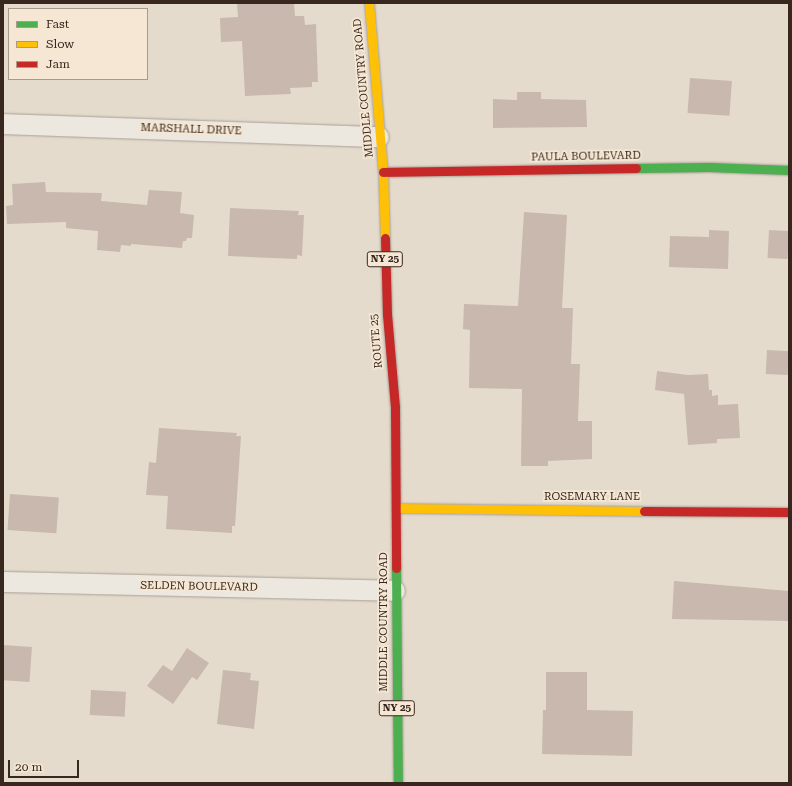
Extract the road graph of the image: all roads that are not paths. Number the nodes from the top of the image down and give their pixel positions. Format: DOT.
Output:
graph roads {
  1 [pos="369,3"];
  2 [pos="3,124"];
  3 [pos="379,137"];
  4 [pos="789,170"];
  5 [pos="383,172"];
  6 [pos="396,508"];
  7 [pos="789,512"];
  8 [pos="3,582"];
  9 [pos="395,591"];
  10 [pos="398,783"];
  1 -- 3 [label="street, MIDDLE COUNTRY ROAD / NY 25"];
  2 -- 3 [label="street, MARSHALL DRIVE"];
  3 -- 5 [label="street, MIDDLE COUNTRY ROAD / NY 25"];
  4 -- 5 [label="street, PAULA BOULEVARD"];
  5 -- 6 [label="street, ROUTE 25 / NY 25"];
  6 -- 7 [label="street, ROSEMARY LANE"];
  6 -- 9 [label="street, MIDDLE COUNTRY ROAD / NY 25"];
  8 -- 9 [label="street, SELDEN BOULEVARD"];
  9 -- 10 [label="street, MIDDLE COUNTRY ROAD / NY 25"];
}
